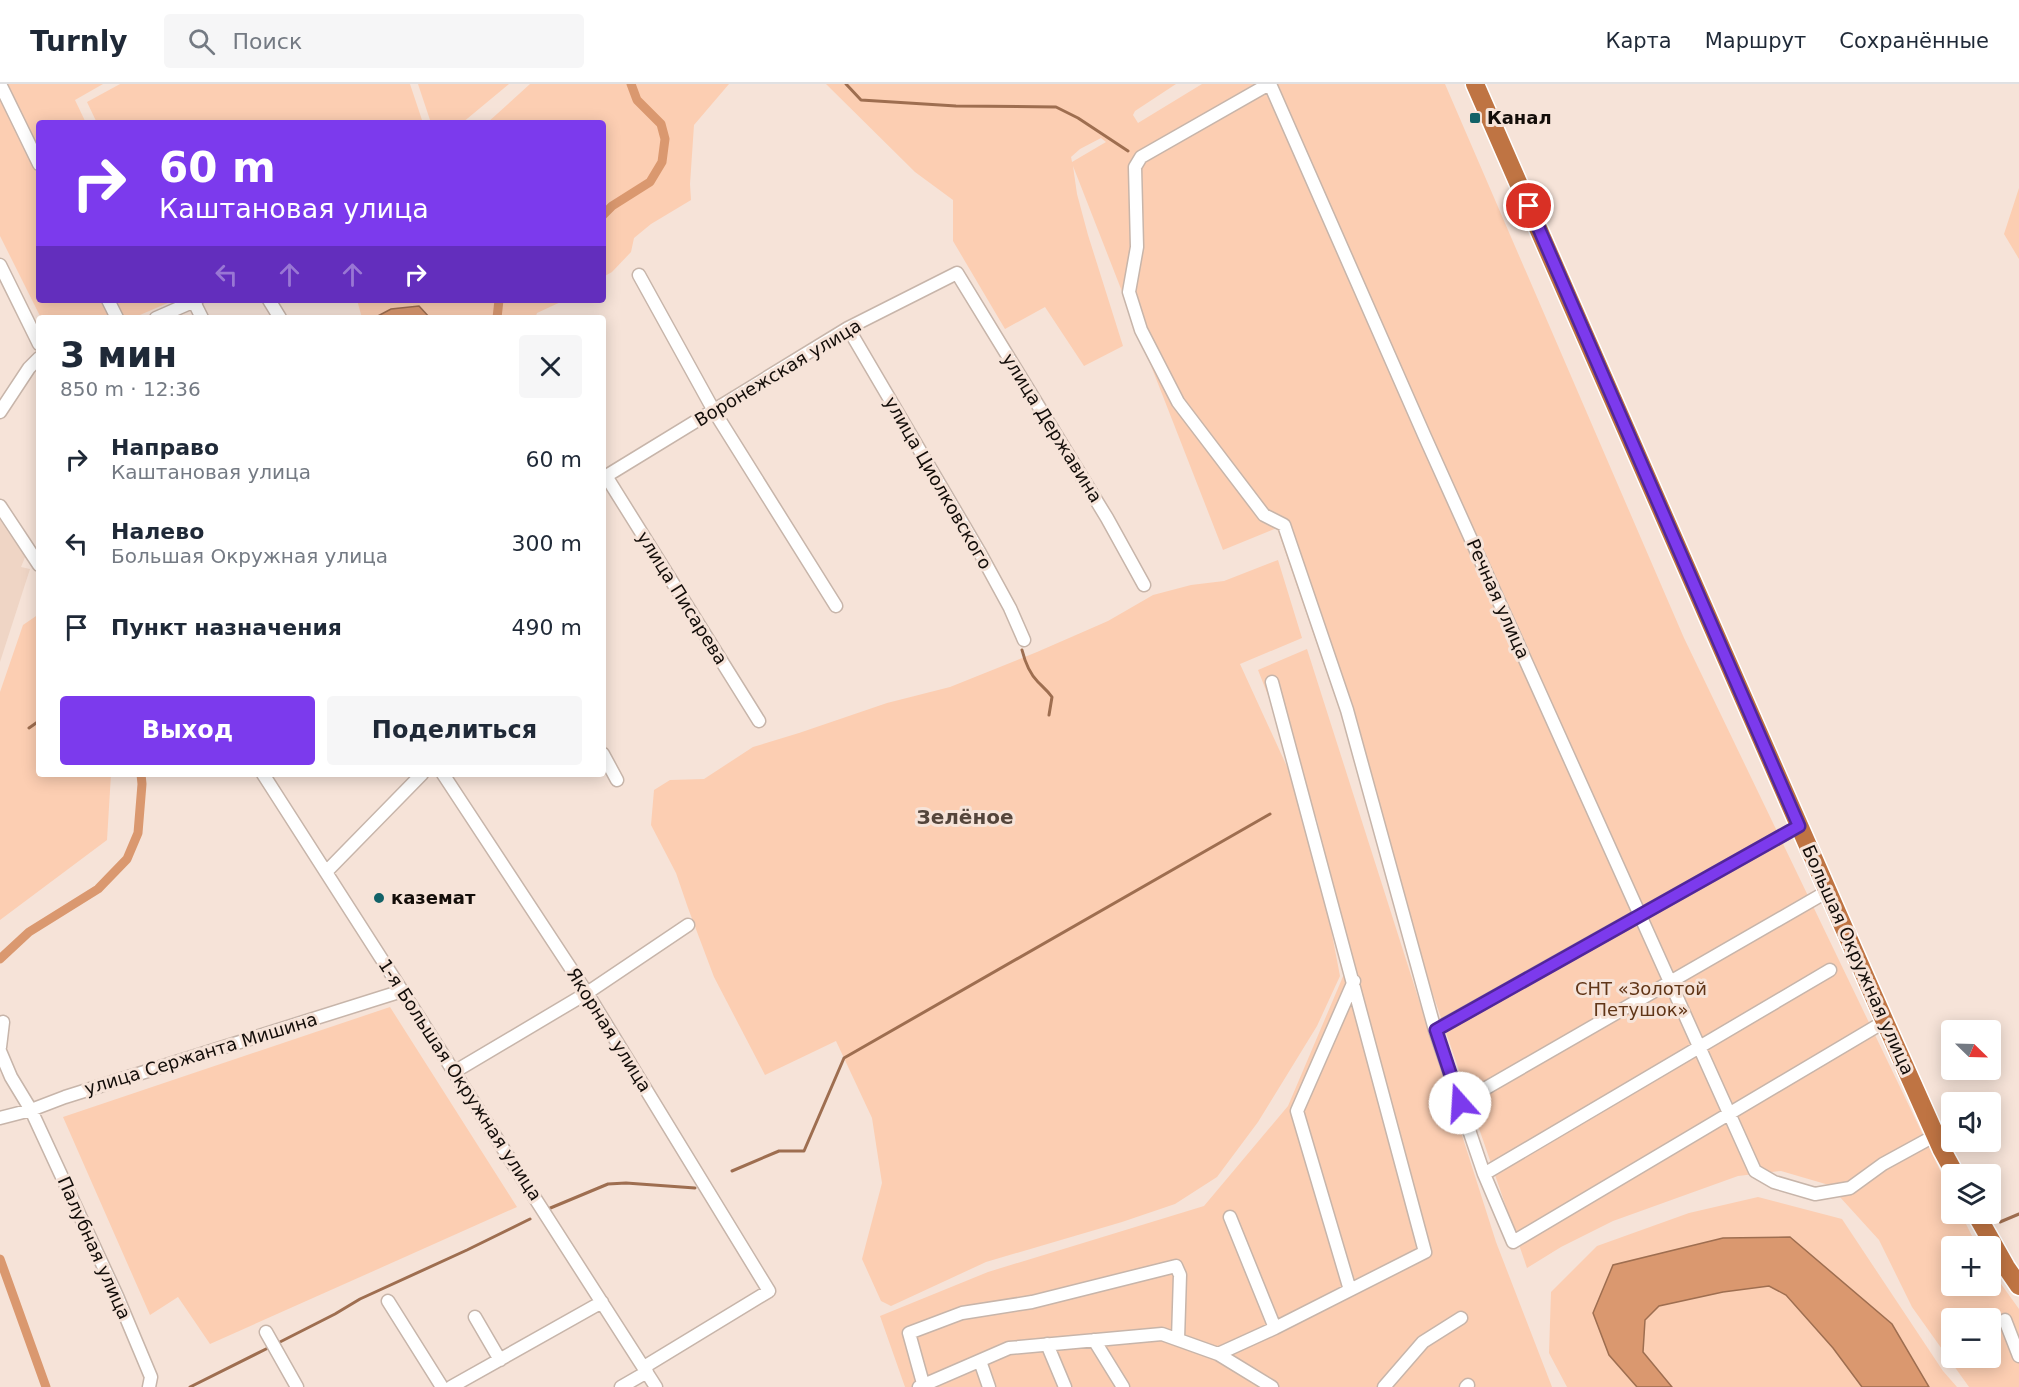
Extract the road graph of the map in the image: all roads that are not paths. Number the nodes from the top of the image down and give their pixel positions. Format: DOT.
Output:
graph roads {
  1 [pos="0,84"];
  2 [pos="1269,84"];
  3 [pos="1475,84"];
  4 [pos="36,158"];
  5 [pos="0,265"];
  6 [pos="957,273"];
  7 [pos="639,275"];
  8 [pos="190,303"];
  9 [pos="163,315"];
  10 [pos="848,328"];
  11 [pos="36,338"];
  12 [pos="36,361"];
  13 [pos="714,411"];
  14 [pos="0,412"];
  15 [pos="606,476"];
  16 [pos="606,479"];
  17 [pos="0,506"];
  18 [pos="36,560"];
  19 [pos="1144,585"];
  20 [pos="836,606"];
  21 [pos="1024,640"];
  22 [pos="1272,682"];
  23 [pos="759,721"];
  24 [pos="606,760"];
  25 [pos="265,777"];
  26 [pos="419,777"];
  27 [pos="445,777"];
  28 [pos="617,780"];
  29 [pos="1799,826"];
  30 [pos="326,872"];
  31 [pos="1828,891"];
  32 [pos="1641,914"];
  33 [pos="688,925"];
  34 [pos="1830,970"];
  35 [pos="1354,981"];
  36 [pos="1671,981"];
  37 [pos="402,991"];
  38 [pos="587,993"];
  39 [pos="3,1022"];
  40 [pos="1877,1026"];
  41 [pos="1436,1030"];
  42 [pos="1701,1047"];
  43 [pos="0,1049"];
  44 [pos="454,1072"];
  45 [pos="1460,1103"];
  46 [pos="31,1110"];
  47 [pos="1730,1113"];
  48 [pos="0,1118"];
  49 [pos="1936,1135"];
  50 [pos="1950,1164"];
  51 [pos="1484,1174"];
  52 [pos="1230,1217"];
  53 [pos="1982,1224"];
  54 [pos="2019,1286"];
  55 [pos="1350,1290"];
  56 [pos="388,1301"];
  57 [pos="602,1302"];
  58 [pos="475,1317"];
  59 [pos="1461,1318"];
  60 [pos="2005,1320"];
  61 [pos="1275,1328"];
  62 [pos="266,1332"];
  63 [pos="1178,1339"];
  64 [pos="1094,1340"];
  65 [pos="1047,1344"];
  66 [pos="1218,1354"];
  67 [pos="2019,1356"];
  68 [pos="500,1360"];
  69 [pos="980,1361"];
  70 [pos="645,1370"];
  71 [pos="922,1386"];
  72 [pos="150,1387"];
  73 [pos="297,1387"];
  74 [pos="442,1387"];
  75 [pos="451,1387"];
  76 [pos="621,1387"];
  77 [pos="656,1387"];
  78 [pos="989,1387"];
  79 [pos="1065,1387"];
  80 [pos="1123,1387"];
  81 [pos="1272,1387"];
  82 [pos="1384,1387"];
  1 -- 4 [label="street"];
  2 -- 32 [label="street, Речная улица"];
  2 -- 41 [label="street"];
  3 -- 29 [label="highway, Большая Окружная улица"];
  5 -- 11 [label="street"];
  6 -- 10 [label="street, Воронежская улица"];
  6 -- 19 [label="street, улица Державина"];
  7 -- 13 [label="street"];
  8 -- 9 [label="street"];
  10 -- 13 [label="street, Воронежская улица"];
  10 -- 21 [label="street, улица Циолковского"];
  12 -- 14 [label="street"];
  13 -- 15 [label="street, Воронежская улица"];
  13 -- 20 [label="street"];
  16 -- 23 [label="street, улица Писарева"];
  17 -- 18 [label="street"];
  22 -- 35 [label="street"];
  24 -- 28 [label="street"];
  25 -- 30 [label="street, 1-я Большая Окружная улица"];
  26 -- 30 [label="street"];
  27 -- 38 [label="street, Якорная улица"];
  29 -- 31 [label="highway, Большая Окружная улица"];
  29 -- 32 [label="street"];
  30 -- 37 [label="street, 1-я Большая Окружная улица"];
  31 -- 36 [label="street"];
  31 -- 49 [label="highway, Большая Окружная улица"];
  32 -- 36 [label="street, Речная улица"];
  32 -- 41 [label="street"];
  33 -- 38 [label="street"];
  34 -- 42 [label="street"];
  35 -- 55 [label="street"];
  35 -- 55 [label="street"];
  36 -- 42 [label="street, Речная улица"];
  36 -- 45 [label="street"];
  37 -- 44 [label="street, 1-я Большая Окружная улица"];
  37 -- 46 [label="street, улица Сержанта Мишина"];
  38 -- 44 [label="street"];
  38 -- 70 [label="street, Якорная улица"];
  39 -- 43 [label="street"];
  40 -- 47 [label="street"];
  41 -- 45 [label="street"];
  42 -- 47 [label="street, Речная улица"];
  42 -- 51 [label="street"];
  43 -- 46 [label="street, Палубная улица"];
  44 -- 57 [label="street, 1-я Большая Окружная улица"];
  45 -- 51 [label="street"];
  46 -- 48 [label="street, улица Сержанта Мишина"];
  46 -- 72 [label="street, Палубная улица"];
  47 -- 49 [label="street, Речная улица"];
  47 -- 51 [label="street"];
  49 -- 50 [label="highway, Большая Окружная улица"];
  52 -- 61 [label="street"];
  53 -- 54 [label="highway"];
  55 -- 61 [label="street"];
  56 -- 74 [label="street"];
  57 -- 68 [label="street"];
  57 -- 70 [label="street, 1-я Большая Окружная улица"];
  58 -- 68 [label="street"];
  59 -- 82 [label="street"];
  60 -- 67 [label="street"];
  61 -- 66 [label="street"];
  62 -- 73 [label="street"];
  63 -- 64 [label="street"];
  63 -- 66 [label="street"];
  63 -- 71 [label="street"];
  64 -- 65 [label="street"];
  64 -- 80 [label="street"];
  65 -- 69 [label="street"];
  65 -- 79 [label="street"];
  66 -- 81 [label="street"];
  68 -- 75 [label="street"];
  69 -- 71 [label="street"];
  69 -- 78 [label="street"];
  70 -- 76 [label="street"];
  70 -- 77 [label="street, 1-я Большая Окружная улица"];
}
